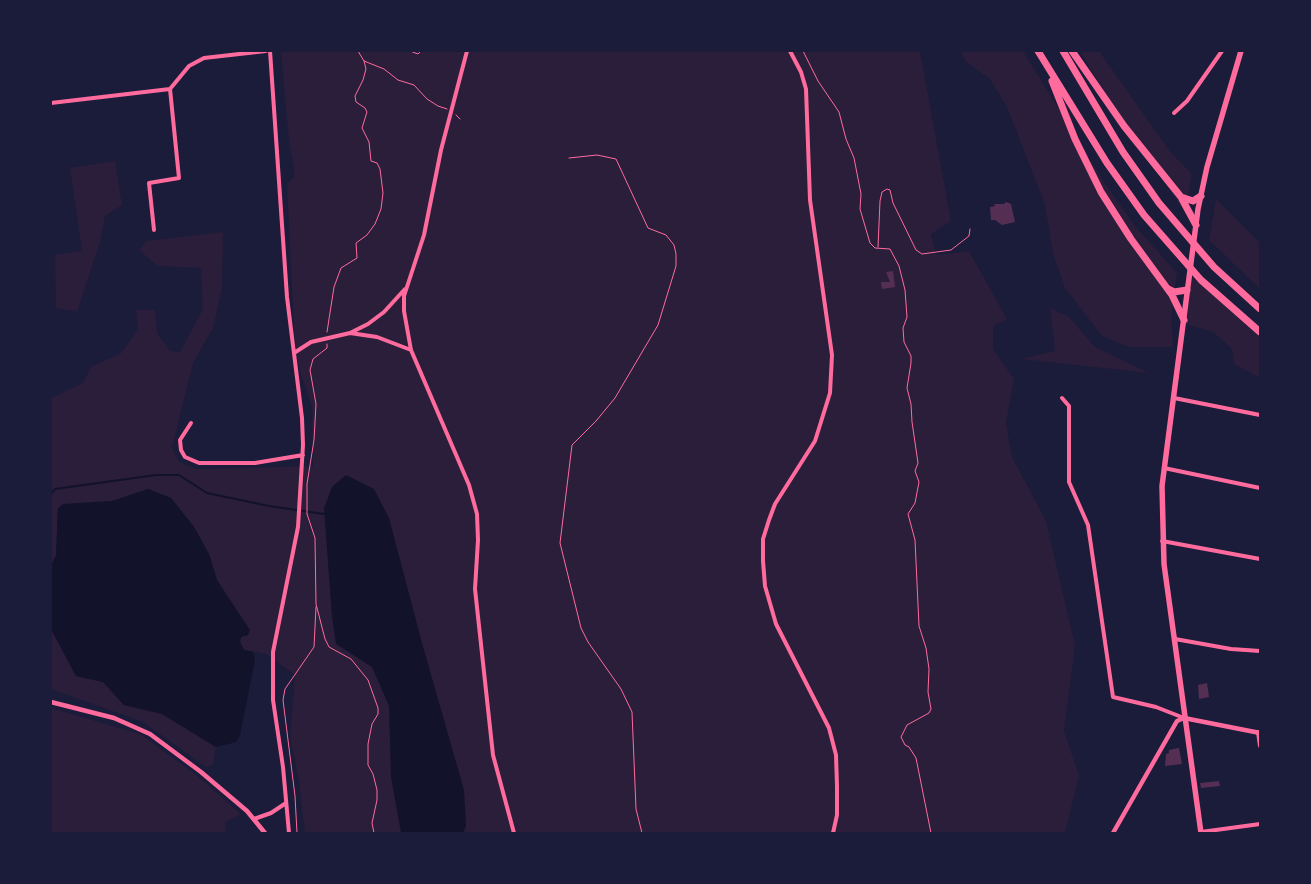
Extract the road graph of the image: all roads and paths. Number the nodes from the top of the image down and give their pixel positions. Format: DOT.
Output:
graph roads {
  1 [pos="266,51"];
  2 [pos="270,51"];
  3 [pos="358,51"];
  4 [pos="410,51"];
  5 [pos="421,51"];
  6 [pos="467,51"];
  7 [pos="790,51"];
  8 [pos="803,51"];
  9 [pos="1038,51"];
  10 [pos="1062,51"];
  11 [pos="1072,51"];
  12 [pos="1222,51"];
  13 [pos="1241,51"];
  14 [pos="364,61"];
  15 [pos="1045,64"];
  16 [pos="170,89"];
  17 [pos="51,103"];
  18 [pos="451,110"];
  19 [pos="1174,113"];
  20 [pos="460,119"];
  21 [pos="569,158"];
  22 [pos="1201,196"];
  23 [pos="1181,197"];
  24 [pos="1196,228"];
  25 [pos="154,230"];
  26 [pos="970,230"];
  27 [pos="877,247"];
  28 [pos="408,285"];
  29 [pos="1168,288"];
  30 [pos="1187,290"];
  31 [pos="1260,309"];
  32 [pos="1184,320"];
  33 [pos="1260,332"];
  34 [pos="350,333"];
  35 [pos="326,337"];
  36 [pos="411,350"];
  37 [pos="294,353"];
  38 [pos="1062,398"];
  39 [pos="1174,398"];
  40 [pos="1260,415"];
  41 [pos="191,423"];
  42 [pos="303,455"];
  43 [pos="1164,468"];
  44 [pos="1260,488"];
  45 [pos="1162,540"];
  46 [pos="1260,553"];
  47 [pos="1259,559"];
  48 [pos="316,604"];
  49 [pos="1175,639"];
  50 [pos="1260,651"];
  51 [pos="51,702"];
  52 [pos="1184,718"];
  53 [pos="1259,732"];
  54 [pos="1260,746"];
  55 [pos="286,803"];
  56 [pos="254,819"];
  57 [pos="1260,824"];
  58 [pos="265,833"];
  59 [pos="289,833"];
  60 [pos="297,833"];
  61 [pos="374,833"];
  62 [pos="514,833"];
  63 [pos="642,833"];
  64 [pos="833,833"];
  65 [pos="931,833"];
  66 [pos="1113,833"];
  67 [pos="1201,833"];
  1 -- 16 [label="street"];
  2 -- 37 [label="street"];
  3 -- 14 [label="path"];
  4 -- 5 [label="path"];
  6 -- 18 [label="street"];
  7 -- 64 [label="street"];
  8 -- 27 [label="path"];
  9 -- 15 [label="highway"];
  10 -- 31 [label="highway"];
  11 -- 23 [label="highway"];
  12 -- 19 [label="street"];
  13 -- 22 [label="main road"];
  14 -- 18 [label="path"];
  14 -- 35 [label="path"];
  15 -- 29 [label="highway"];
  15 -- 33 [label="highway"];
  16 -- 17 [label="street"];
  16 -- 25 [label="street"];
  18 -- 20 [label="path"];
  18 -- 28 [label="street"];
  21 -- 63 [label="path"];
  22 -- 23 [label="highway"];
  22 -- 24 [label="main road"];
  23 -- 24 [label="highway"];
  24 -- 30 [label="main road"];
  26 -- 27 [label="path"];
  27 -- 65 [label="path"];
  28 -- 34 [label="street"];
  28 -- 36 [label="street"];
  29 -- 30 [label="highway"];
  29 -- 32 [label="highway"];
  30 -- 32 [label="main road"];
  32 -- 39 [label="main road"];
  34 -- 35 [label="street"];
  34 -- 36 [label="street"];
  35 -- 37 [label="street"];
  35 -- 48 [label="path"];
  36 -- 62 [label="street"];
  37 -- 42 [label="street"];
  38 -- 52 [label="street"];
  39 -- 40 [label="street"];
  39 -- 43 [label="main road"];
  41 -- 42 [label="street"];
  42 -- 55 [label="street"];
  43 -- 44 [label="street"];
  43 -- 45 [label="main road"];
  45 -- 47 [label="street"];
  45 -- 49 [label="main road"];
  46 -- 47 [label="street"];
  48 -- 60 [label="path"];
  48 -- 61 [label="path"];
  49 -- 50 [label="street"];
  49 -- 52 [label="main road"];
  51 -- 56 [label="street"];
  52 -- 53 [label="street"];
  52 -- 66 [label="street"];
  52 -- 67 [label="main road"];
  53 -- 54 [label="street"];
  55 -- 56 [label="street"];
  55 -- 59 [label="street"];
  56 -- 58 [label="street"];
  57 -- 67 [label="street"];
}
